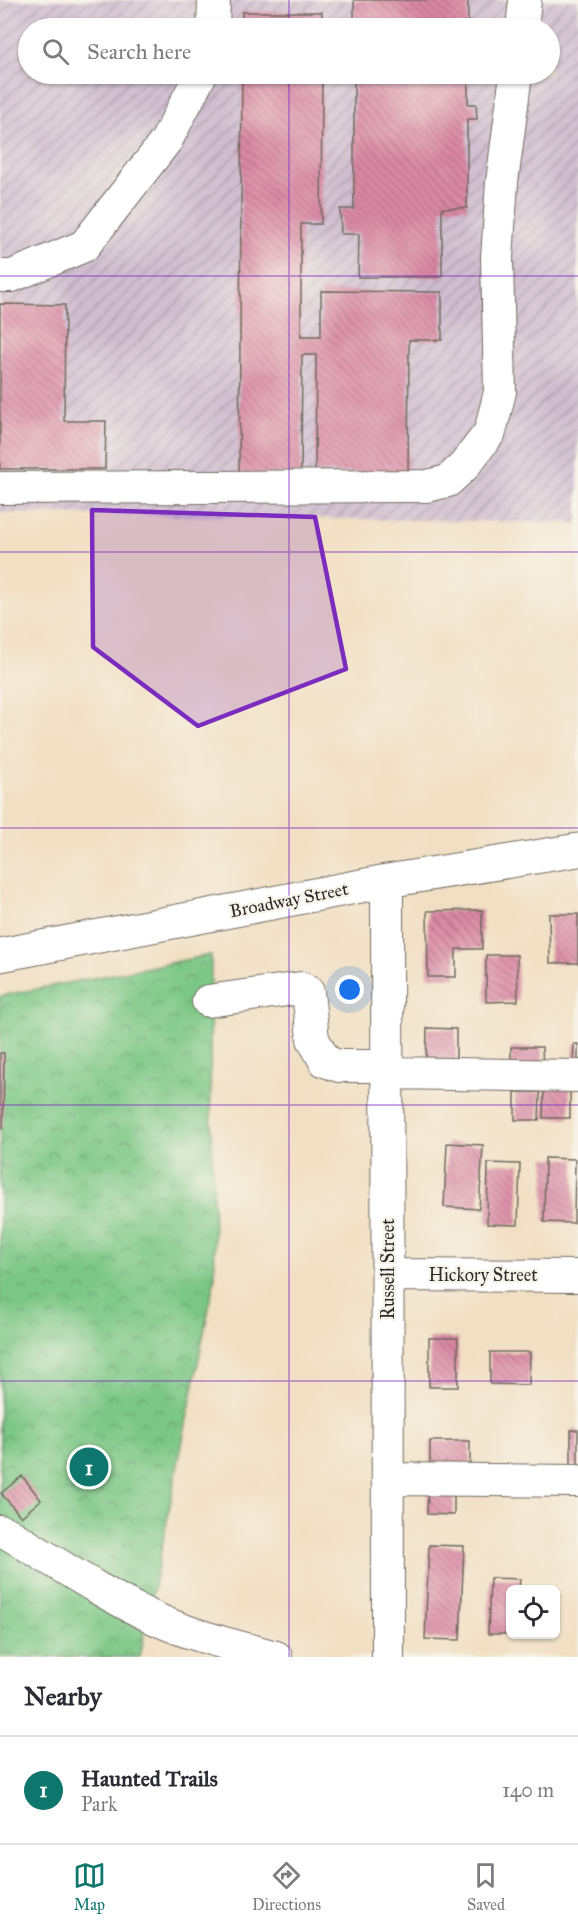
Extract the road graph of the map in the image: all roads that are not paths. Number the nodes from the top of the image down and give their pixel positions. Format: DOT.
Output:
graph roads {
  1 [pos="214,0"];
  2 [pos="525,0"];
  3 [pos="213,18"];
  4 [pos="523,18"];
  5 [pos="196,84"];
  6 [pos="515,84"];
  7 [pos="0,276"];
  8 [pos="0,488"];
  9 [pos="578,850"];
  10 [pos="387,882"];
  11 [pos="0,955"];
  12 [pos="208,1001"];
  13 [pos="387,1070"];
  14 [pos="578,1076"];
  15 [pos="388,1275"];
  16 [pos="578,1276"];
  17 [pos="388,1479"];
  18 [pos="578,1481"];
  19 [pos="0,1531"];
  20 [pos="276,1657"];
  21 [pos="388,1657"];
  1 -- 3 [label="street"];
  2 -- 4 [label="street"];
  5 -- 7 [label="street"];
  6 -- 8 [label="street"];
  9 -- 10 [label="main road, Broadway Street"];
  10 -- 11 [label="main road, Broadway Street"];
  10 -- 13 [label="street, Russell Street"];
  12 -- 13 [label="street"];
  13 -- 14 [label="street"];
  13 -- 15 [label="street, Russell Street"];
  15 -- 16 [label="street, Hickory Street"];
  15 -- 17 [label="street, Russell Street"];
  17 -- 18 [label="street"];
  17 -- 21 [label="street, Russell Street"];
  19 -- 20 [label="street"];
}
